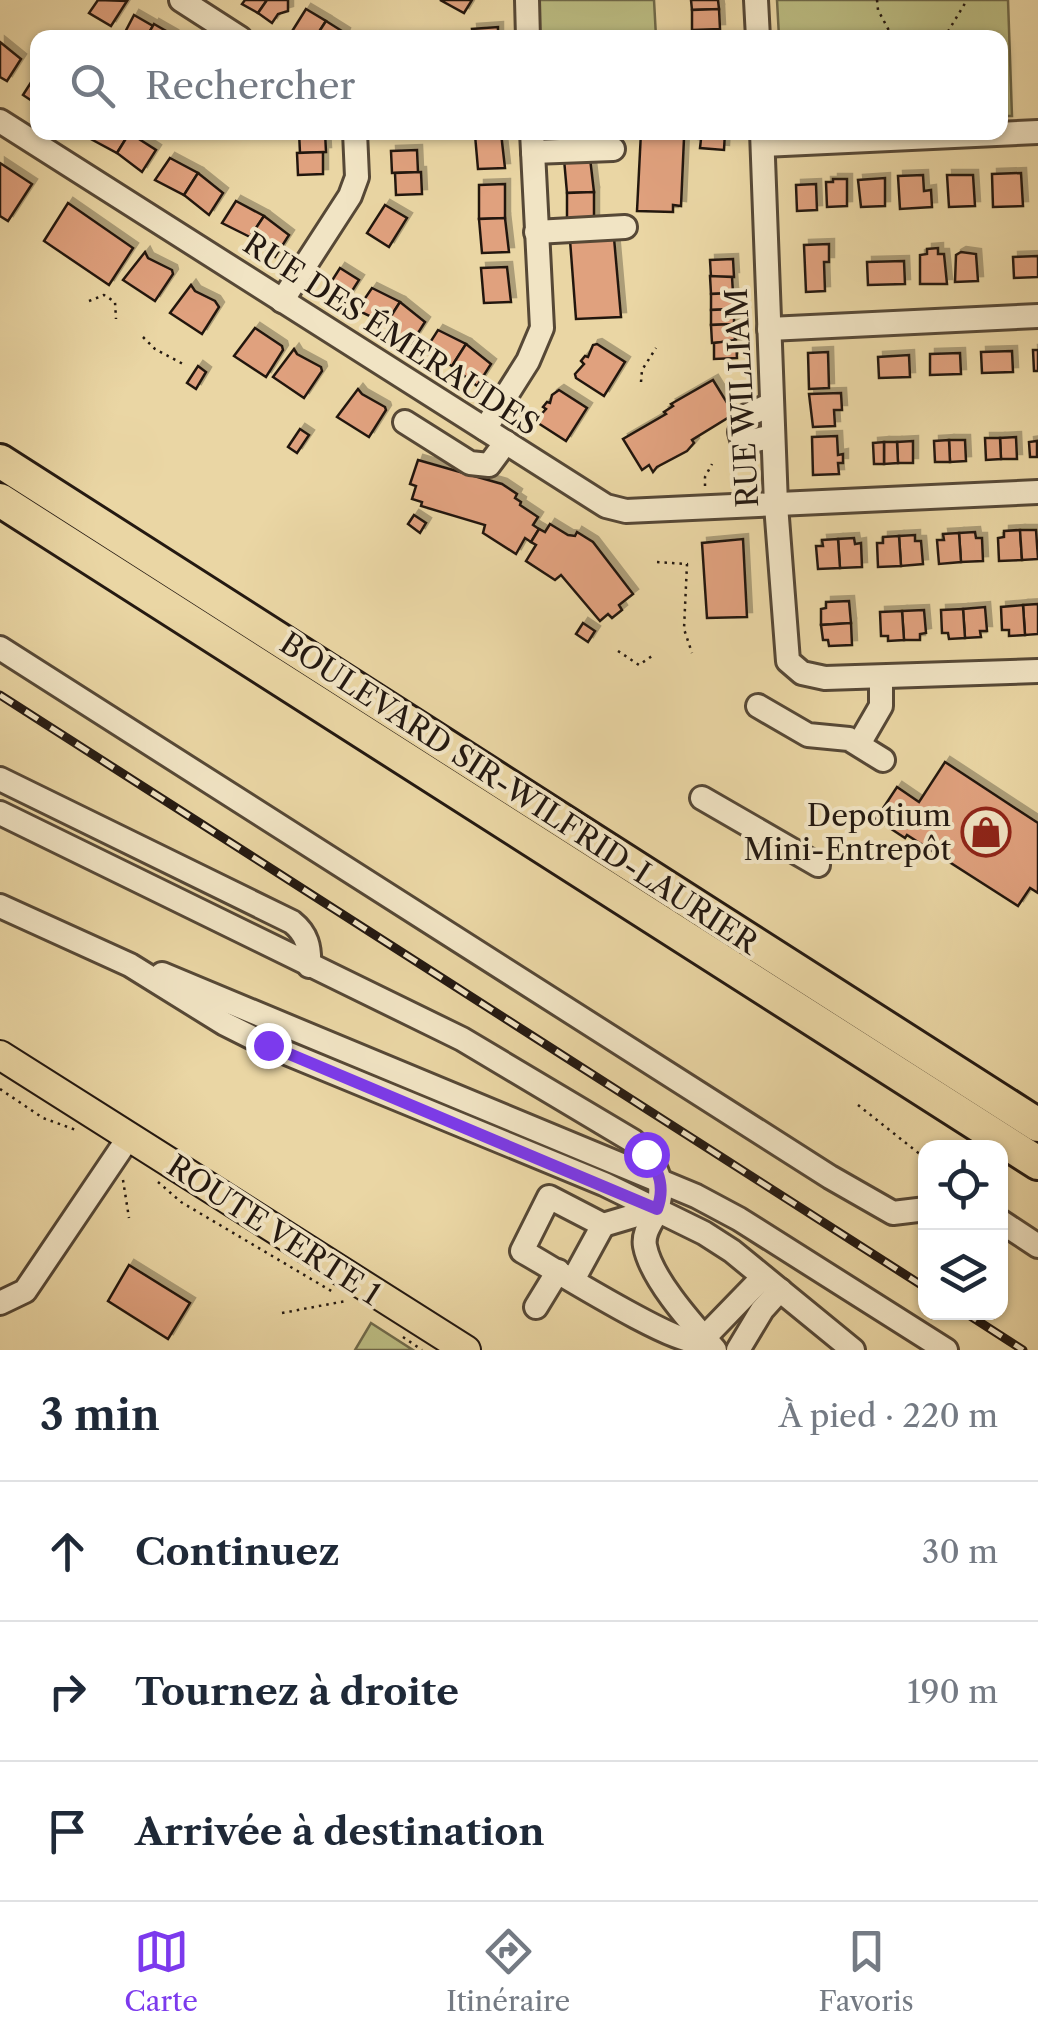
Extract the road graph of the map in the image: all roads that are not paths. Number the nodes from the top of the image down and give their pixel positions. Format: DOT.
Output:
graph roads {
  1 [pos="182,0"];
  2 [pos="526,0"];
  3 [pos="756,0"];
  4 [pos="228,30"];
  5 [pos="528,30"];
  6 [pos="758,30"];
  7 [pos="0,121"];
  8 [pos="1038,132"];
  9 [pos="1008,133"];
  10 [pos="355,140"];
  11 [pos="763,140"];
  12 [pos="533,142"];
  13 [pos="613,149"];
  14 [pos="624,227"];
  15 [pos="536,232"];
  16 [pos="282,300"];
  17 [pos="1038,316"];
  18 [pos="769,329"];
  19 [pos="772,404"];
  20 [pos="404,422"];
  21 [pos="484,429"];
  22 [pos="773,436"];
  23 [pos="506,442"];
  24 [pos="0,462"];
  25 [pos="1038,492"];
  26 [pos="0,500"];
  27 [pos="776,505"];
  28 [pos="0,648"];
  29 [pos="1038,671"];
  30 [pos="881,677"];
  31 [pos="758,706"];
  32 [pos="859,744"];
  33 [pos="883,760"];
  34 [pos="0,780"];
  35 [pos="702,798"];
  36 [pos="0,812"];
  37 [pos="818,865"];
  38 [pos="0,906"];
  39 [pos="308,966"];
  40 [pos="229,1014"];
  41 [pos="0,1056"];
  42 [pos="1038,1125"];
  43 [pos="124,1145"];
  44 [pos="1038,1163"];
  45 [pos="661,1180"];
  46 [pos="657,1209"];
  47 [pos="918,1210"];
  48 [pos="603,1224"];
  49 [pos="1008,1226"];
  50 [pos="1038,1246"];
  51 [pos="565,1275"];
  52 [pos="772,1283"];
  53 [pos="0,1303"];
  54 [pos="536,1307"];
  55 [pos="711,1346"];
  56 [pos="466,1350"];
  57 [pos="738,1350"];
  58 [pos="853,1350"];
  59 [pos="946,1350"];
  1 -- 4 [label="street"];
  2 -- 5 [label="street"];
  3 -- 6 [label="street"];
  7 -- 16 [label="street, RUE DES ÉMERAUDES"];
  8 -- 9 [label="street"];
  10 -- 16 [label="street"];
  11 -- 18 [label="street, RUE WILLIAM"];
  12 -- 13 [label="street"];
  12 -- 15 [label="street"];
  14 -- 15 [label="street"];
  15 -- 21 [label="street"];
  16 -- 21 [label="street, RUE DES ÉMERAUDES"];
  17 -- 18 [label="street"];
  18 -- 19 [label="street, RUE WILLIAM"];
  19 -- 22 [label="street, RUE WILLIAM"];
  19 -- 22 [label="street"];
  20 -- 23 [label="street"];
  21 -- 23 [label="street, RUE DES ÉMERAUDES"];
  22 -- 27 [label="street, RUE WILLIAM"];
  23 -- 27 [label="street, RUE DES ÉMERAUDES"];
  24 -- 42 [label="highway, BOULEVARD SIR-WILFRID-LAURIER"];
  25 -- 27 [label="street, RUE DES ÉMERAUDES"];
  26 -- 44 [label="highway, BOULEVARD SIR-WILFRID-LAURIER"];
  27 -- 30 [label="street, RUE WILLIAM"];
  28 -- 47 [label="street"];
  29 -- 30 [label="street"];
  30 -- 32 [label="street"];
  31 -- 32 [label="street"];
  32 -- 33 [label="street"];
  34 -- 39 [label="street"];
  35 -- 37 [label="street"];
  36 -- 39 [label="street"];
  38 -- 40 [label="street"];
  39 -- 45 [label="street"];
  40 -- 45 [label="street"];
  40 -- 46 [label="street"];
  41 -- 43 [label="main road"];
  43 -- 53 [label="street"];
  43 -- 56 [label="main road"];
  45 -- 46 [label="street"];
  45 -- 59 [label="street"];
  46 -- 48 [label="street"];
  46 -- 52 [label="street"];
  46 -- 55 [label="street"];
  48 -- 51 [label="street"];
  48 -- 51 [label="street"];
  49 -- 50 [label="street"];
  51 -- 54 [label="street"];
  51 -- 55 [label="street"];
  52 -- 55 [label="street"];
  52 -- 57 [label="street"];
  52 -- 58 [label="street"];
}
